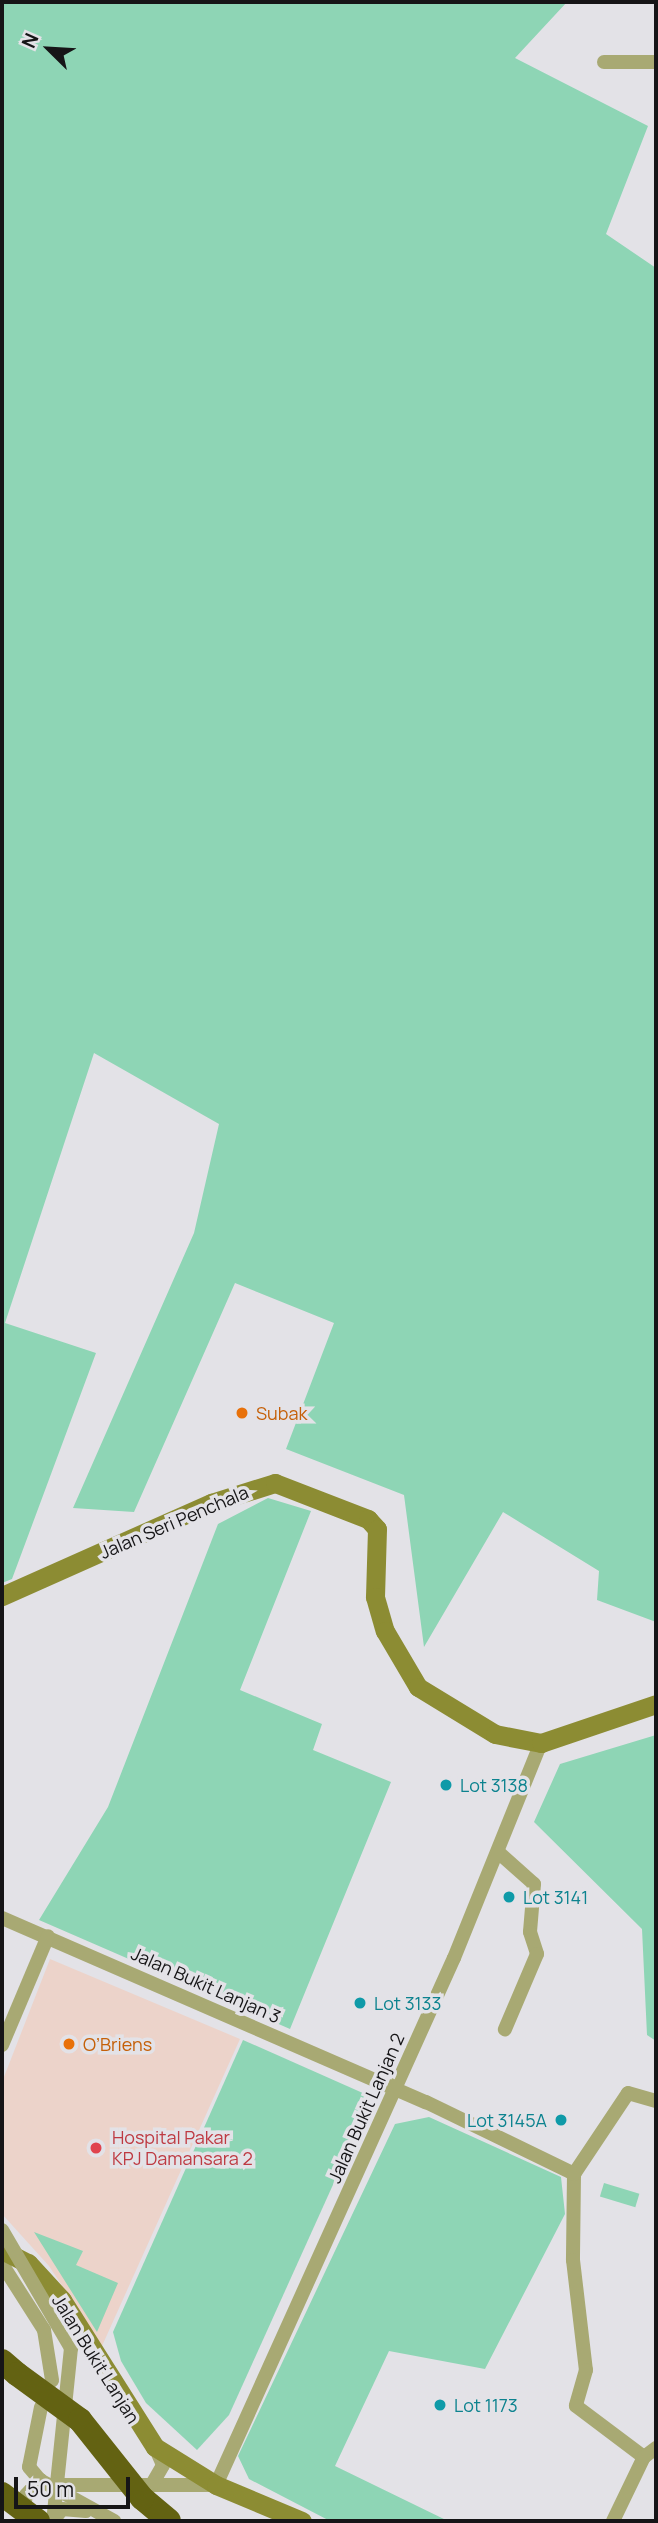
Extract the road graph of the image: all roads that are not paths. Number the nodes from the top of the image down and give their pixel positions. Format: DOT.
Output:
graph roads {
  1 [pos="604,62"];
  2 [pos="656,62"];
  3 [pos="2,1596"];
  4 [pos="656,1704"];
  5 [pos="541,1743"];
  6 [pos="498,1852"];
  7 [pos="2,1918"];
  8 [pos="48,1936"];
  9 [pos="505,2029"];
  10 [pos="2,2045"];
  11 [pos="395,2090"];
  12 [pos="656,2101"];
  13 [pos="573,2174"];
  14 [pos="2,2230"];
  15 [pos="2,2250"];
  16 [pos="2,2264"];
  17 [pos="44,2330"];
  18 [pos="75,2340"];
  19 [pos="9,2367"];
  20 [pos="52,2380"];
  21 [pos="41,2407"];
  22 [pos="155,2447"];
  23 [pos="650,2452"];
  24 [pos="46,2483"];
  25 [pos="216,2485"];
  26 [pos="2,2494"];
  27 [pos="147,2502"];
  28 [pos="30,2519"];
  29 [pos="95,2519"];
  30 [pos="53,2521"];
  31 [pos="114,2521"];
  32 [pos="169,2521"];
  33 [pos="302,2521"];
  34 [pos="613,2521"];
  1 -- 2 [label="street"];
  3 -- 5 [label="street, Jalan Seri Penchala"];
  4 -- 5 [label="street, Jalan Seri Penchala"];
  5 -- 6 [label="street, Jalan Bukit Lanjan 2"];
  6 -- 9 [label="street"];
  6 -- 11 [label="street, Jalan Bukit Lanjan 2"];
  7 -- 8 [label="street, Jalan Bukit Lanjan 3"];
  8 -- 10 [label="street"];
  8 -- 11 [label="street, Jalan Bukit Lanjan 3"];
  11 -- 13 [label="street, Jalan Bukit Lanjan 3"];
  11 -- 25 [label="street, Jalan Bukit Lanjan 2"];
  12 -- 13 [label="street"];
  13 -- 23 [label="street"];
  14 -- 18 [label="street, bridge"];
  15 -- 18 [label="street, Jalan Bukit Lanjan"];
  16 -- 17 [label="street"];
  17 -- 18 [label="street"];
  17 -- 20 [label="street"];
  18 -- 22 [label="street, Jalan Bukit Lanjan"];
  18 -- 30 [label="street, bridge"];
  19 -- 27 [label="highway, bridge"];
  21 -- 24 [label="street"];
  22 -- 25 [label="street"];
  22 -- 27 [label="street"];
  23 -- 34 [label="street"];
  24 -- 27 [label="street"];
  24 -- 28 [label="street"];
  24 -- 31 [label="street"];
  25 -- 27 [label="street"];
  25 -- 33 [label="street"];
  26 -- 28 [label="highway, bridge"];
  27 -- 32 [label="highway"];
  29 -- 30 [label="street"];
}
